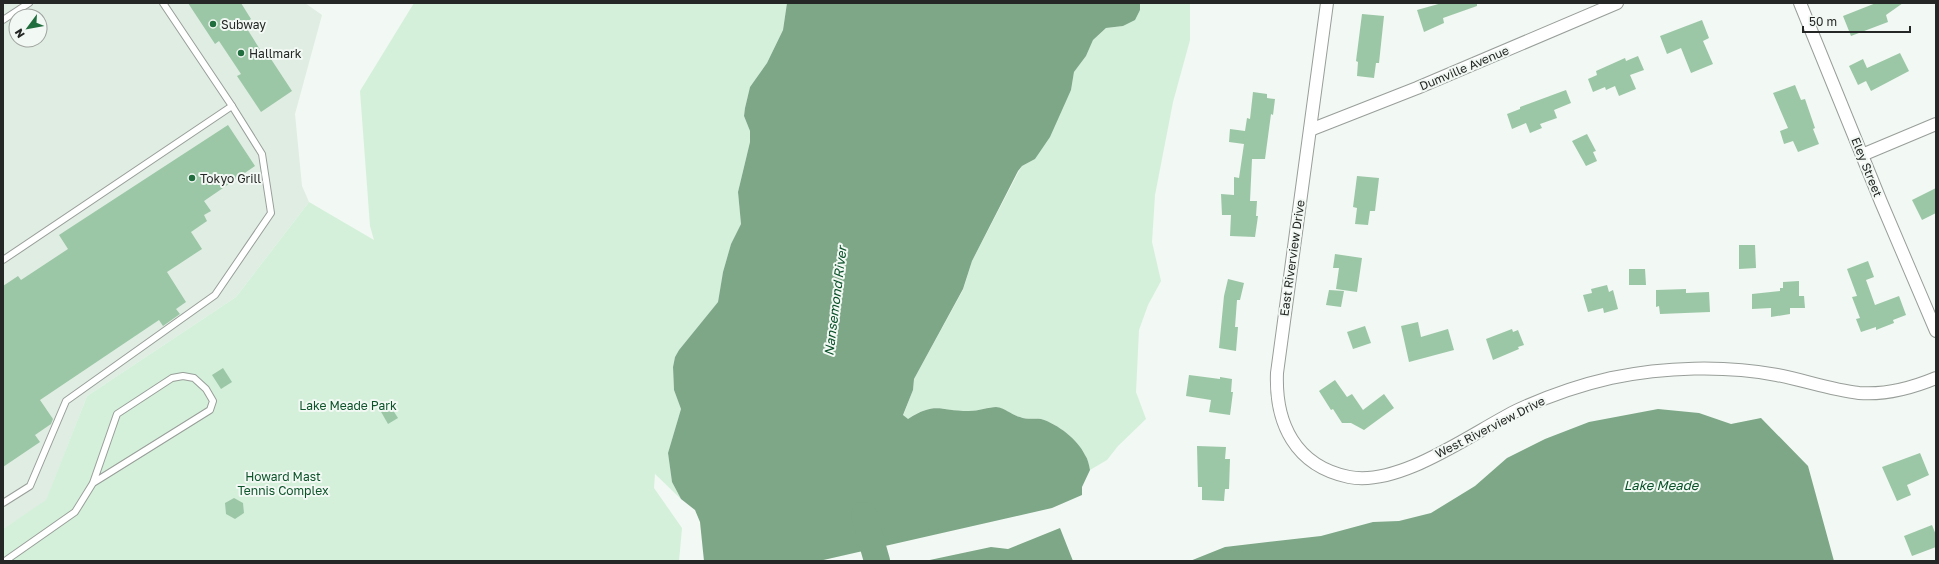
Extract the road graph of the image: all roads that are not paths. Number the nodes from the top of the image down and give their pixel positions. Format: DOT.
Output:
graph roads {
  1 [pos="29,3"];
  2 [pos="163,3"];
  3 [pos="1327,3"];
  4 [pos="1617,3"];
  5 [pos="1800,3"];
  6 [pos="3,20"];
  7 [pos="232,106"];
  8 [pos="1936,124"];
  9 [pos="1310,130"];
  10 [pos="1862,155"];
  11 [pos="3,260"];
  12 [pos="1936,331"];
  13 [pos="1936,378"];
  14 [pos="1351,478"];
  15 [pos="94,483"];
  16 [pos="3,504"];
  17 [pos="5,561"];
  1 -- 6 [label="lane"];
  2 -- 7 [label="lane"];
  3 -- 9 [label="street, East Riverview Drive"];
  4 -- 9 [label="street, Dumville Avenue"];
  5 -- 10 [label="street, Eley Street"];
  7 -- 11 [label="lane"];
  7 -- 16 [label="lane"];
  8 -- 10 [label="street"];
  9 -- 14 [label="street, East Riverview Drive"];
  10 -- 12 [label="street, Eley Street"];
  13 -- 14 [label="street, West Riverview Drive"];
  15 -- 15 [label="lane"];
  15 -- 17 [label="lane"];
}
